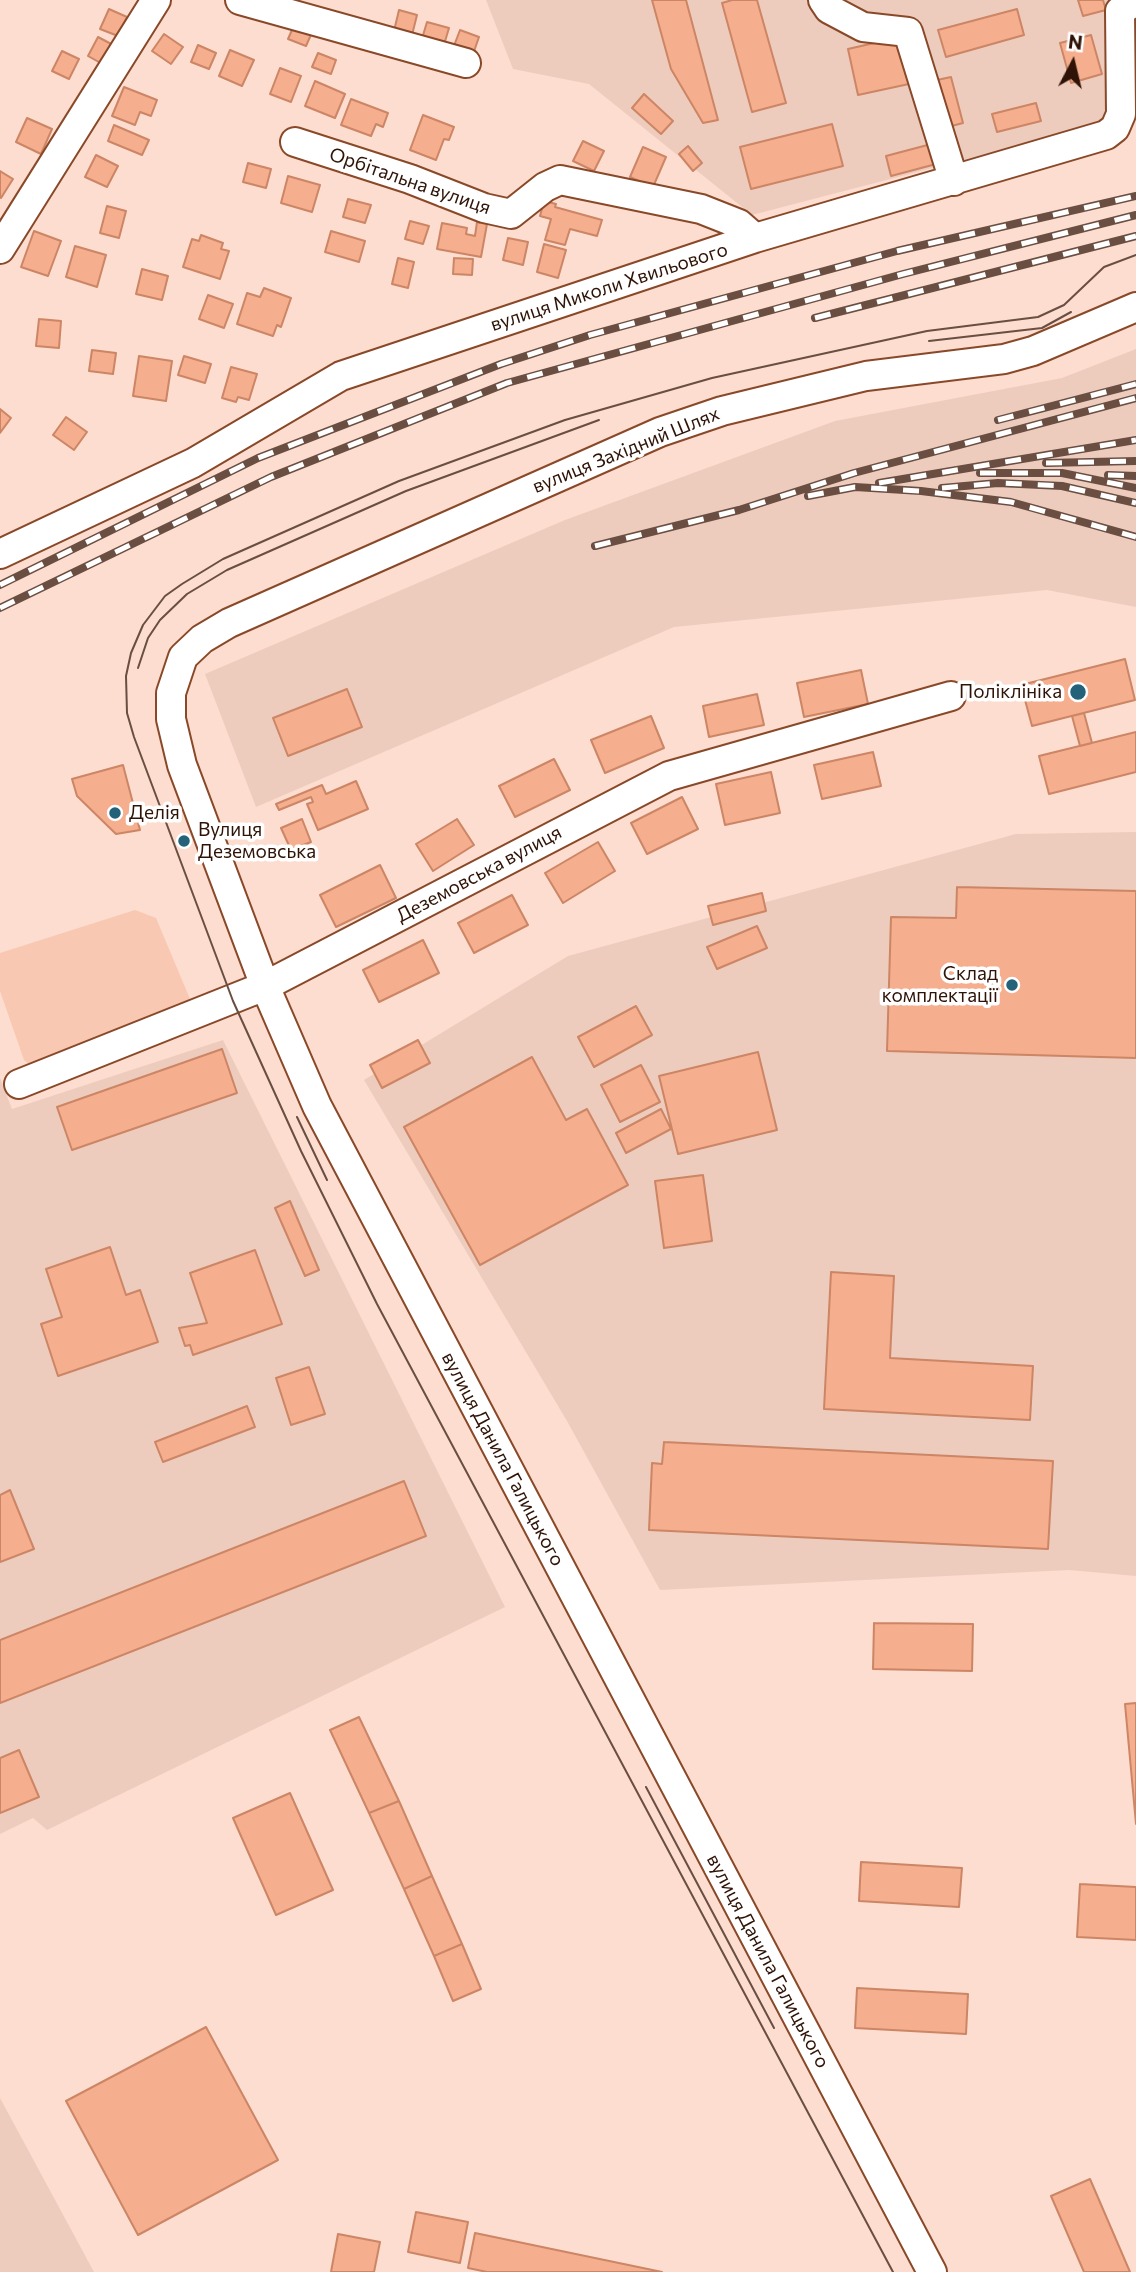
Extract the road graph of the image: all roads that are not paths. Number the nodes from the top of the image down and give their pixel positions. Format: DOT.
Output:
graph roads {
  1 [pos="156,0"];
  2 [pos="240,0"];
  3 [pos="823,0"];
  4 [pos="1136,1"];
  5 [pos="466,63"];
  6 [pos="1136,128"];
  7 [pos="1106,135"];
  8 [pos="295,142"];
  9 [pos="954,181"];
  10 [pos="755,238"];
  11 [pos="0,249"];
  12 [pos="1136,307"];
  13 [pos="0,554"];
  14 [pos="215,631"];
  15 [pos="951,696"];
  16 [pos="265,986"];
  17 [pos="19,1084"];
  18 [pos="932,2272"];
  1 -- 11 [label="street"];
  2 -- 5 [label="street"];
  3 -- 9 [label="street"];
  4 -- 7 [label="street"];
  6 -- 7 [label="street, вулиця Миколи Хвильового"];
  7 -- 9 [label="street, вулиця Миколи Хвильового"];
  8 -- 10 [label="street, Орбітальна вулиця"];
  9 -- 10 [label="street, вулиця Миколи Хвильового"];
  10 -- 13 [label="street, вулиця Миколи Хвильового"];
  12 -- 14 [label="street, вулиця Західний Шлях"];
  14 -- 16 [label="street, вулиця Данила Галицького"];
  15 -- 16 [label="street, Деземовська вулиця"];
  16 -- 17 [label="street, Деземовська вулиця"];
  16 -- 18 [label="street, вулиця Данила Галицького"];
}
